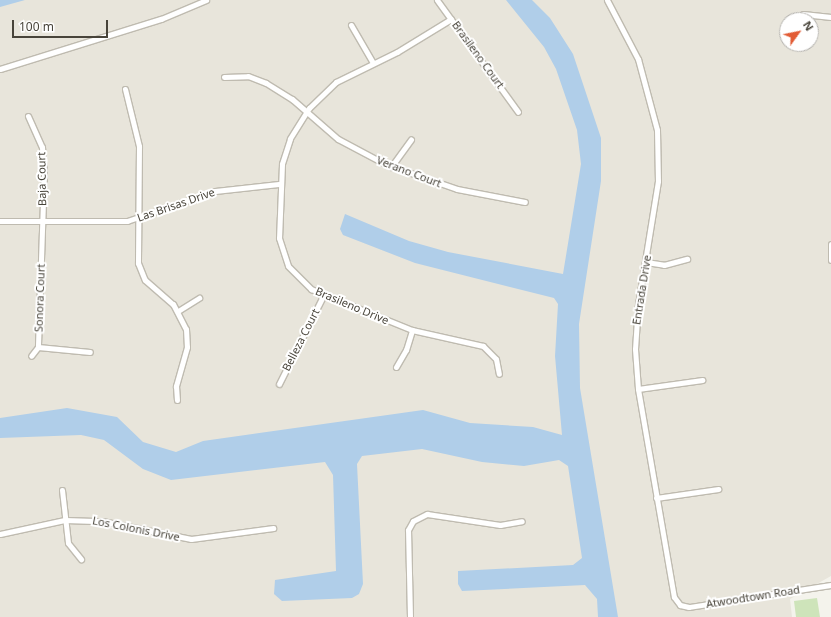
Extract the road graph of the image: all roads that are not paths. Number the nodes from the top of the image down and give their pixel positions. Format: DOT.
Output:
graph roads {
  1 [pos="206,0"];
  2 [pos="436,0"];
  3 [pos="606,0"];
  4 [pos="819,16"];
  5 [pos="831,17"];
  6 [pos="451,19"];
  7 [pos="351,25"];
  8 [pos="373,63"];
  9 [pos="0,69"];
  10 [pos="224,77"];
  11 [pos="125,89"];
  12 [pos="306,112"];
  13 [pos="518,112"];
  14 [pos="28,116"];
  15 [pos="411,140"];
  16 [pos="392,167"];
  17 [pos="279,184"];
  18 [pos="525,202"];
  19 [pos="140,219"];
  20 [pos="0,221"];
  21 [pos="42,222"];
  22 [pos="831,244"];
  23 [pos="687,260"];
  24 [pos="831,260"];
  25 [pos="646,262"];
  26 [pos="323,296"];
  27 [pos="199,298"];
  28 [pos="178,312"];
  29 [pos="412,330"];
  30 [pos="38,347"];
  31 [pos="90,352"];
  32 [pos="31,356"];
  33 [pos="396,367"];
  34 [pos="499,374"];
  35 [pos="702,380"];
  36 [pos="279,384"];
  37 [pos="638,389"];
  38 [pos="177,400"];
  39 [pos="718,489"];
  40 [pos="62,490"];
  41 [pos="656,498"];
  42 [pos="65,520"];
  43 [pos="522,521"];
  44 [pos="273,528"];
  45 [pos="0,534"];
  46 [pos="81,559"];
  47 [pos="831,585"];
  48 [pos="684,607"];
  49 [pos="410,617"];
  1 -- 9 [label="street"];
  2 -- 6 [label="street, Brasileno Court"];
  3 -- 25 [label="street, Entrada Drive"];
  4 -- 5 [label="street"];
  6 -- 8 [label="street, Brasileno Drive"];
  6 -- 13 [label="street, Brasileno Court"];
  7 -- 8 [label="street"];
  8 -- 12 [label="street, Brasileno Drive"];
  10 -- 12 [label="street, Verano Court"];
  11 -- 19 [label="street"];
  12 -- 16 [label="street, Verano Court"];
  12 -- 17 [label="street, Brasileno Drive"];
  14 -- 21 [label="street, Baja Court"];
  15 -- 16 [label="street"];
  16 -- 18 [label="street, Verano Court"];
  17 -- 19 [label="street, Las Brisas Drive"];
  17 -- 26 [label="street, Brasileno Drive"];
  19 -- 21 [label="street, Las Brisas Drive"];
  19 -- 28 [label="street"];
  20 -- 21 [label="street, Las Brisas Drive"];
  21 -- 30 [label="street, Sonora Court"];
  22 -- 24 [label="street"];
  23 -- 25 [label="street"];
  25 -- 37 [label="street, Entrada Drive"];
  26 -- 29 [label="street, Brasileno Drive"];
  26 -- 36 [label="street, Belleza Court"];
  27 -- 28 [label="street"];
  28 -- 38 [label="street"];
  29 -- 33 [label="street"];
  29 -- 34 [label="street, Brasileno Drive"];
  30 -- 31 [label="street, Sonora Court"];
  30 -- 32 [label="street"];
  35 -- 37 [label="street"];
  37 -- 41 [label="street, Entrada Drive"];
  39 -- 41 [label="street"];
  40 -- 42 [label="street"];
  41 -- 48 [label="street, Entrada Drive"];
  42 -- 44 [label="street, Los Colonis Drive"];
  42 -- 45 [label="street, Los Colonis Drive"];
  42 -- 46 [label="street"];
  43 -- 49 [label="street"];
  47 -- 48 [label="street, Atwoodtown Road"];
}
